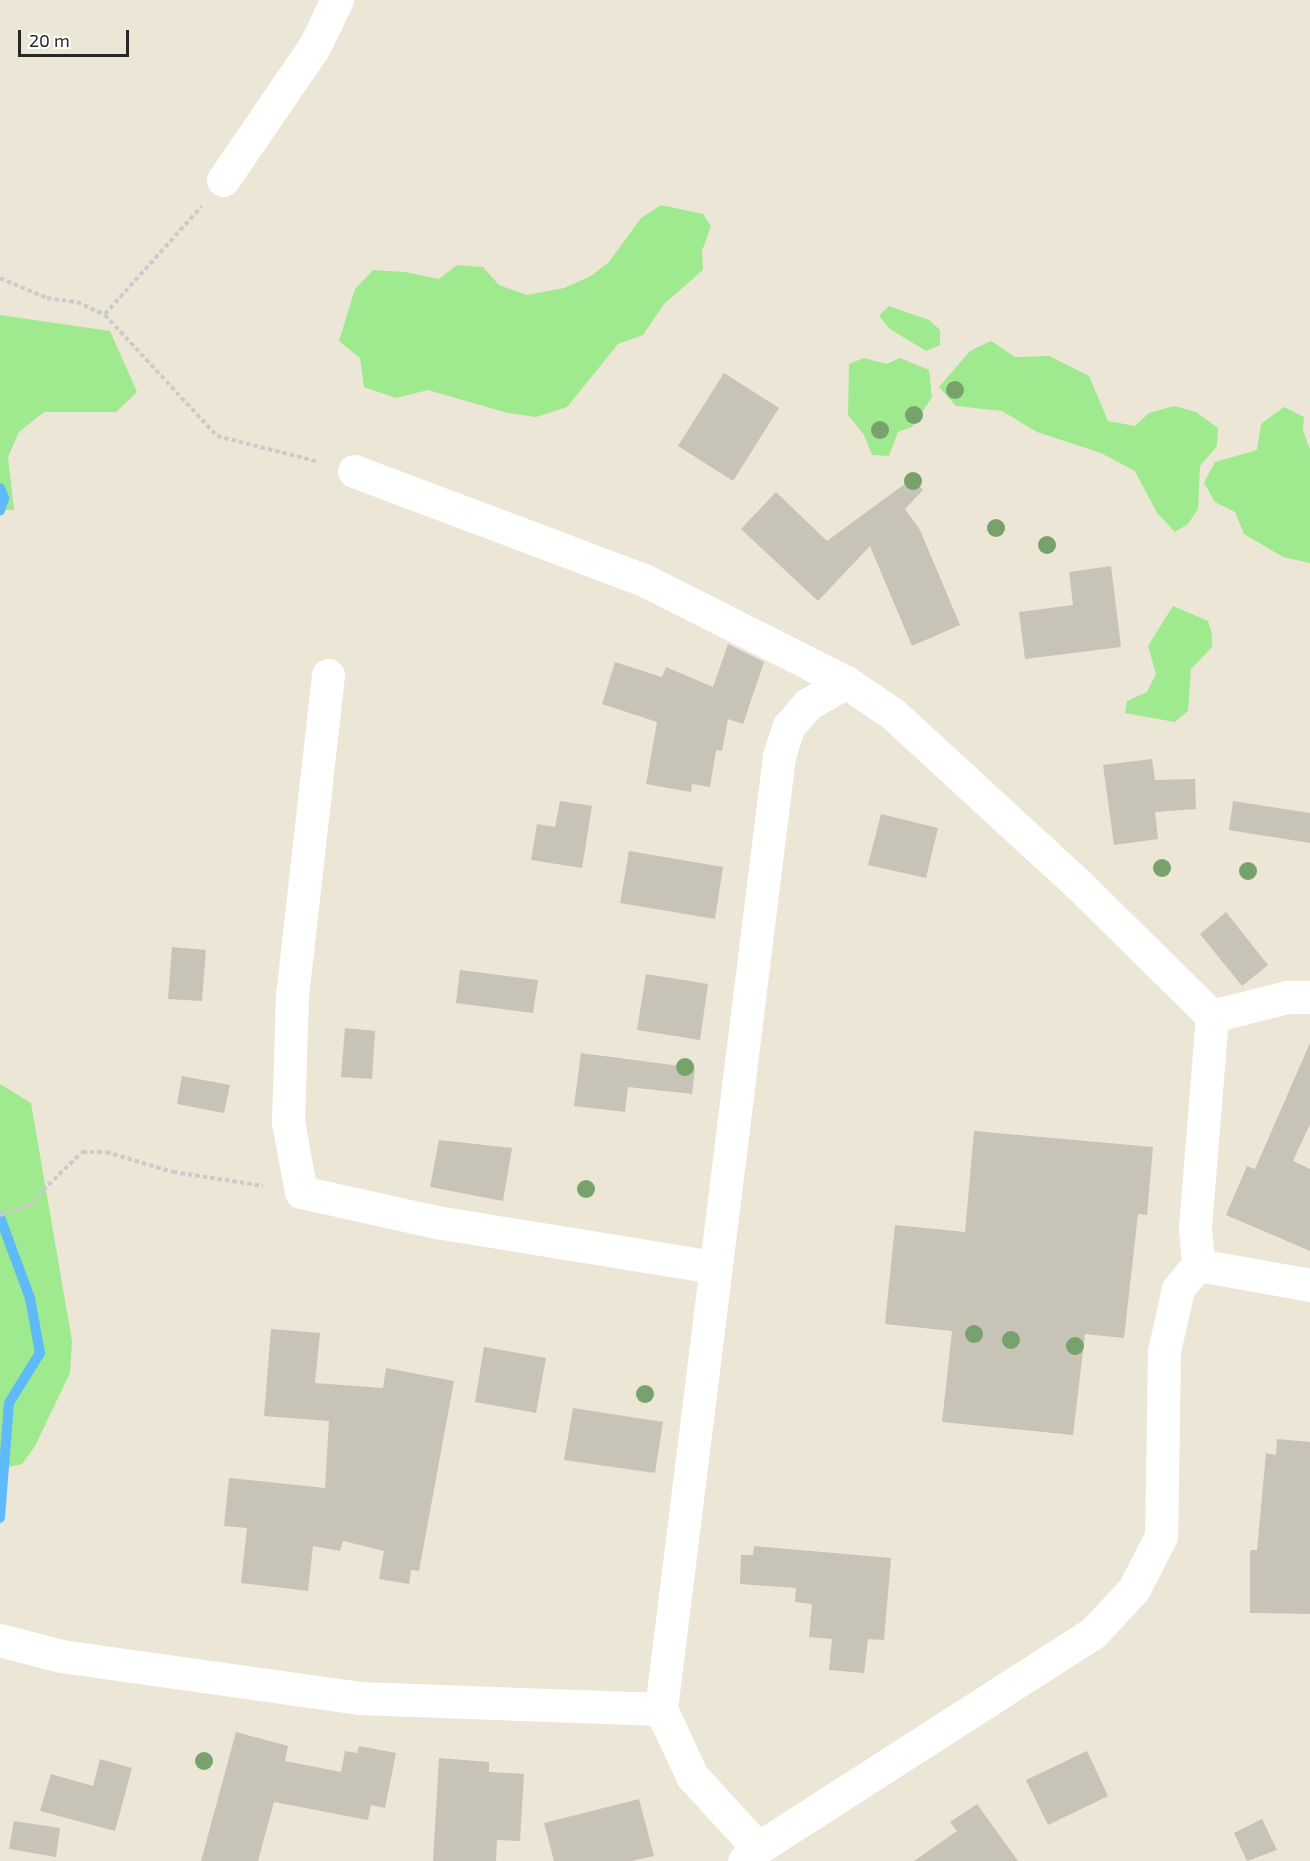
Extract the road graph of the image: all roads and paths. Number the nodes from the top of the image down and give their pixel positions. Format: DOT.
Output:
graph roads {
  1 [pos="337,0"];
  2 [pos="224,180"];
  3 [pos="0,278"];
  4 [pos="105,315"];
  5 [pos="354,471"];
  6 [pos="328,675"];
  7 [pos="846,682"];
  8 [pos="1310,997"];
  9 [pos="1212,1016"];
  10 [pos="301,1192"];
  11 [pos="0,1215"];
  12 [pos="1198,1265"];
  13 [pos="713,1267"];
  14 [pos="1310,1285"];
  15 [pos="0,1640"];
  16 [pos="661,1709"];
  17 [pos="751,1854"];
  1 -- 2 [label="street"];
  2 -- 4 [label="path"];
  3 -- 4 [label="path"];
  4 -- 5 [label="path"];
  5 -- 7 [label="street"];
  6 -- 10 [label="street"];
  7 -- 9 [label="street"];
  7 -- 13 [label="street"];
  8 -- 9 [label="street"];
  9 -- 12 [label="street"];
  10 -- 11 [label="path"];
  10 -- 13 [label="street"];
  12 -- 14 [label="street"];
  12 -- 17 [label="street"];
  13 -- 16 [label="street"];
  15 -- 16 [label="street"];
  16 -- 17 [label="street"];
}
